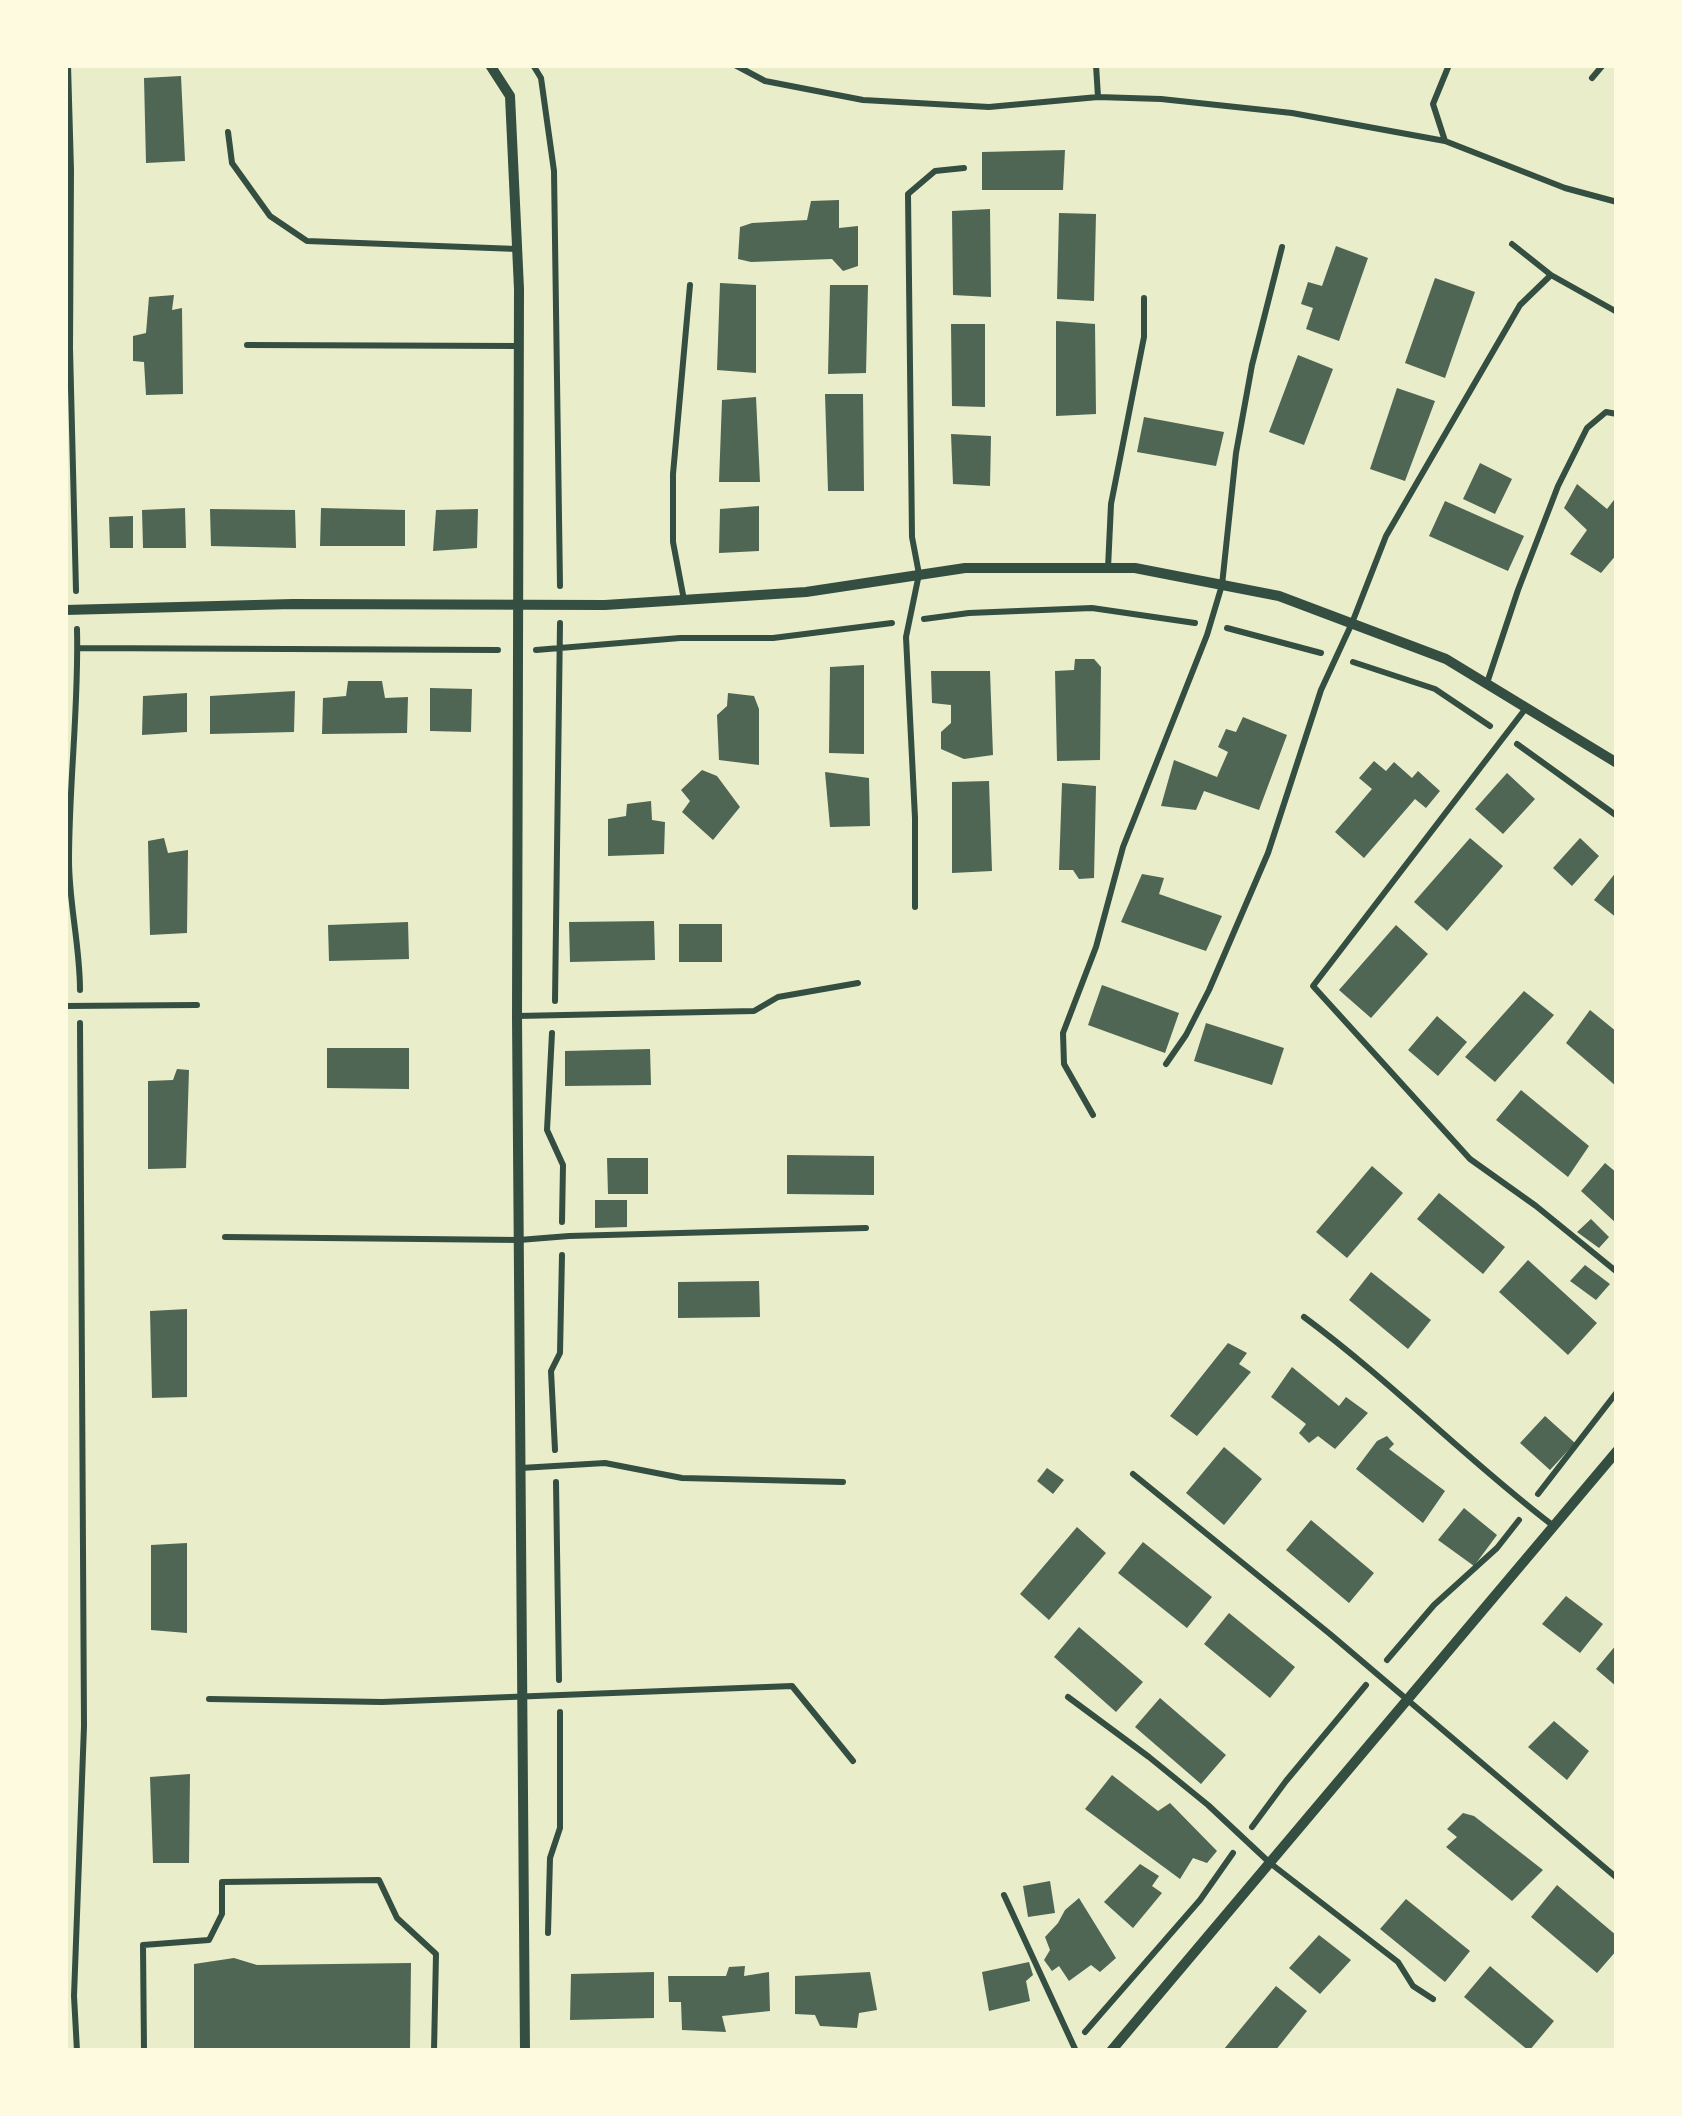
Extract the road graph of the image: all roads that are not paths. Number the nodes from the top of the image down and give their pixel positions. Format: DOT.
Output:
graph roads {
  1 [pos="490,65"];
  2 [pos="735,65"];
  3 [pos="1096,65"];
  4 [pos="1449,65"];
  5 [pos="1098,97"];
  6 [pos="228,132"];
  7 [pos="1445,141"];
  8 [pos="964,168"];
  9 [pos="1617,202"];
  10 [pos="1512,244"];
  11 [pos="1282,247"];
  12 [pos="517,249"];
  13 [pos="1550,274"];
  14 [pos="690,284"];
  15 [pos="1144,298"];
  16 [pos="1617,312"];
  17 [pos="248,345"];
  18 [pos="519,346"];
  19 [pos="1617,414"];
  20 [pos="1108,568"];
  21 [pos="919,574"];
  22 [pos="1222,585"];
  23 [pos="684,600"];
  24 [pos="519,605"];
  25 [pos="71,609"];
  26 [pos="1352,624"];
  27 [pos="1487,683"];
  28 [pos="1526,707"];
  29 [pos="1617,763"];
  30 [pos="915,907"];
  31 [pos="858,983"];
  32 [pos="65,1006"];
  33 [pos="197,1006"];
  34 [pos="517,1016"];
  35 [pos="1166,1064"];
  36 [pos="1093,1115"];
  37 [pos="866,1228"];
  38 [pos="225,1237"];
  39 [pos="519,1240"];
  40 [pos="1617,1272"];
  41 [pos="1304,1317"];
  42 [pos="1617,1451"];
  43 [pos="520,1468"];
  44 [pos="1133,1474"];
  45 [pos="844,1482"];
  46 [pos="1555,1527"];
  47 [pos="522,1694"];
  48 [pos="1068,1696"];
  49 [pos="209,1699"];
  50 [pos="1406,1700"];
  51 [pos="854,1761"];
  52 [pos="1270,1863"];
  53 [pos="1617,1878"];
  54 [pos="1004,1895"];
  55 [pos="1433,1999"];
  56 [pos="1074,2048"];
  57 [pos="144,2051"];
  58 [pos="434,2051"];
  59 [pos="525,2051"];
  60 [pos="1111,2051"];
  1 -- 12 [label="street"];
  2 -- 5 [label="lane"];
  3 -- 5 [label="lane"];
  4 -- 7 [label="lane"];
  5 -- 7 [label="lane"];
  6 -- 12 [label="lane"];
  7 -- 9 [label="lane"];
  8 -- 21 [label="lane"];
  10 -- 13 [label="lane"];
  11 -- 22 [label="lane"];
  12 -- 18 [label="street"];
  13 -- 16 [label="lane"];
  13 -- 26 [label="lane"];
  14 -- 23 [label="lane"];
  15 -- 20 [label="lane"];
  17 -- 18 [label="lane"];
  18 -- 24 [label="street"];
  19 -- 27 [label="lane"];
  20 -- 21 [label="street"];
  20 -- 22 [label="street"];
  21 -- 23 [label="street"];
  21 -- 30 [label="lane"];
  22 -- 26 [label="street"];
  22 -- 36 [label="lane"];
  23 -- 24 [label="street"];
  24 -- 25 [label="street"];
  24 -- 34 [label="street"];
  26 -- 27 [label="street"];
  26 -- 35 [label="lane"];
  27 -- 28 [label="street"];
  28 -- 29 [label="street"];
  28 -- 40 [label="lane"];
  31 -- 34 [label="lane"];
  32 -- 33 [label="lane"];
  34 -- 39 [label="street"];
  37 -- 39 [label="lane"];
  38 -- 39 [label="lane"];
  39 -- 43 [label="street"];
  41 -- 46 [label="lane"];
  42 -- 46 [label="street"];
  43 -- 45 [label="lane"];
  43 -- 47 [label="street"];
  44 -- 50 [label="lane"];
  46 -- 50 [label="street"];
  47 -- 49 [label="lane"];
  47 -- 51 [label="lane"];
  47 -- 59 [label="street"];
  48 -- 52 [label="lane"];
  50 -- 52 [label="street"];
  50 -- 53 [label="lane"];
  52 -- 55 [label="lane"];
  52 -- 60 [label="street"];
  54 -- 56 [label="lane"];
  57 -- 58 [label="lane"];
}
